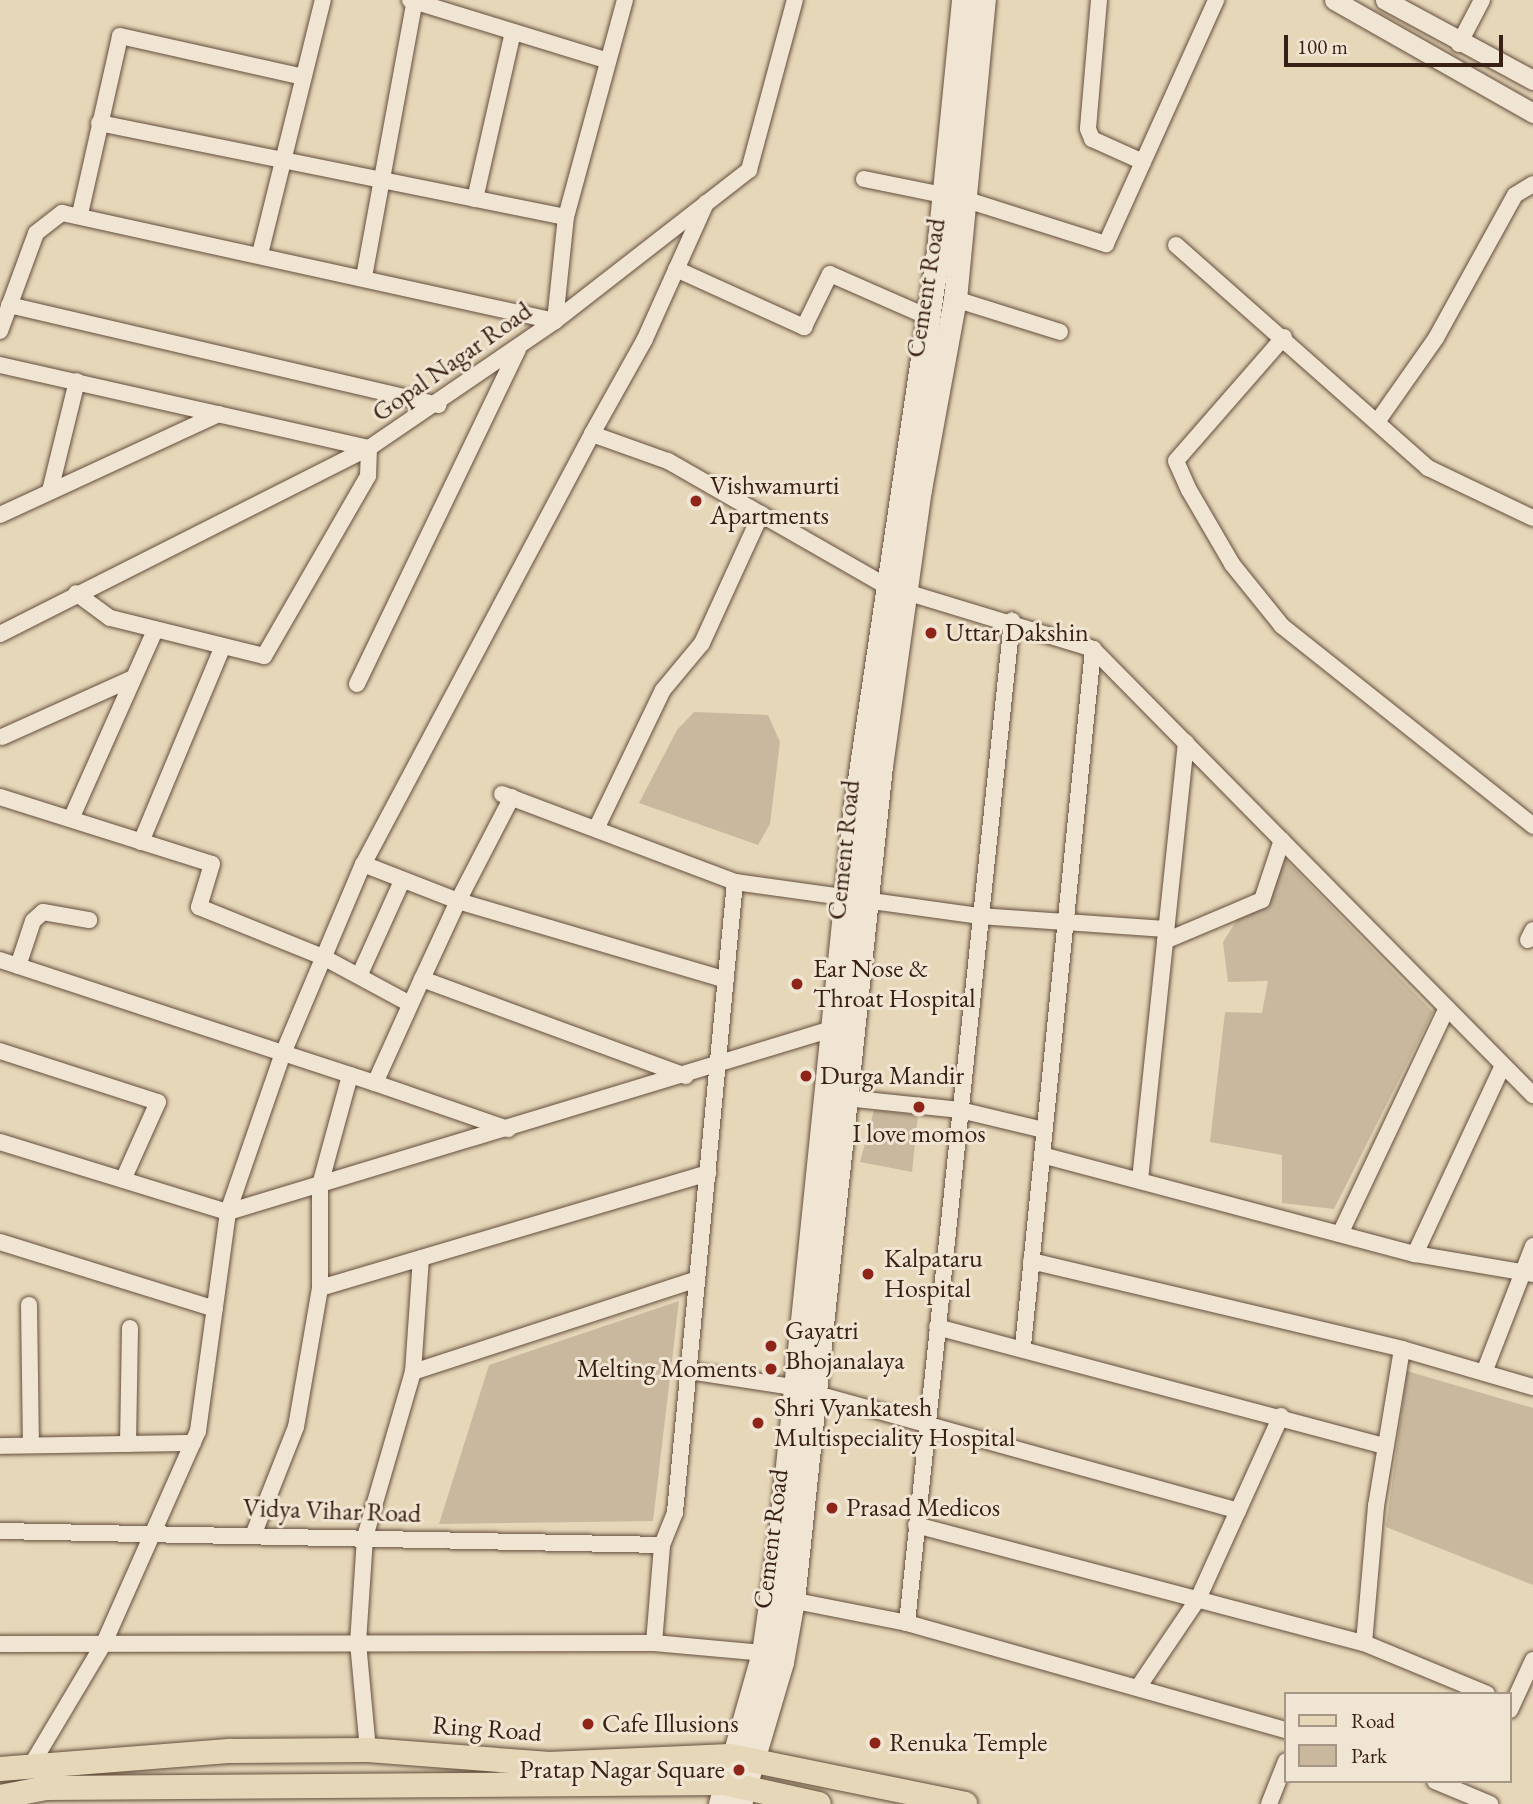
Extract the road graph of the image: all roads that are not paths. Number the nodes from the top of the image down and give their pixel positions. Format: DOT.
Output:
graph roads {
  1 [pos="323,0"];
  2 [pos="413,0"];
  3 [pos="625,0"];
  4 [pos="795,0"];
  5 [pos="963,0"];
  6 [pos="985,0"];
  7 [pos="1099,0"];
  8 [pos="1216,0"];
  9 [pos="1334,0"];
  10 [pos="1385,0"];
  11 [pos="1482,0"];
  12 [pos="513,32"];
  13 [pos="1459,44"];
  14 [pos="608,61"];
  15 [pos="299,76"];
  16 [pos="1533,80"];
  17 [pos="1533,113"];
  18 [pos="99,123"];
  19 [pos="279,159"];
  20 [pos="1143,162"];
  21 [pos="864,179"];
  22 [pos="382,180"];
  23 [pos="1533,184"];
  24 [pos="944,195"];
  25 [pos="475,199"];
  26 [pos="967,200"];
  27 [pos="706,203"];
  28 [pos="80,214"];
  29 [pos="566,217"];
  30 [pos="1176,245"];
  31 [pos="260,254"];
  32 [pos="676,270"];
  33 [pos="364,277"];
  34 [pos="955,299"];
  35 [pos="9,305"];
  36 [pos="928,317"];
  37 [pos="555,321"];
  38 [pos="0,331"];
  39 [pos="1060,332"];
  40 [pos="1284,337"];
  41 [pos="519,347"];
  42 [pos="0,365"];
  43 [pos="77,381"];
  44 [pos="438,405"];
  45 [pos="219,414"];
  46 [pos="1377,422"];
  47 [pos="592,434"];
  48 [pos="369,448"];
  49 [pos="50,491"];
  50 [pos="761,514"];
  51 [pos="0,515"];
  52 [pos="1533,518"];
  53 [pos="896,587"];
  54 [pos="76,593"];
  55 [pos="1012,620"];
  56 [pos="155,630"];
  57 [pos="0,634"];
  58 [pos="223,646"];
  59 [pos="1093,649"];
  60 [pos="131,679"];
  61 [pos="357,684"];
  62 [pos="2,737"];
  63 [pos="1186,742"];
  64 [pos="0,797"];
  65 [pos="71,819"];
  66 [pos="1533,826"];
  67 [pos="596,829"];
  68 [pos="1282,840"];
  69 [pos="141,842"];
  70 [pos="363,864"];
  71 [pos="735,882"];
  72 [pos="401,883"];
  73 [pos="857,899"];
  74 [pos="458,901"];
  75 [pos="979,916"];
  76 [pos="89,920"];
  77 [pos="1066,920"];
  78 [pos="1165,935"];
  79 [pos="323,957"];
  80 [pos="0,961"];
  81 [pos="18,966"];
  82 [pos="360,975"];
  83 [pos="422,979"];
  84 [pos="726,981"];
  85 [pos="410,1004"];
  86 [pos="1447,1008"];
  87 [pos="832,1029"];
  88 [pos="0,1051"];
  89 [pos="283,1053"];
  90 [pos="1503,1065"];
  91 [pos="718,1066"];
  92 [pos="349,1075"];
  93 [pos="686,1076"];
  94 [pos="375,1083"];
  95 [pos="1533,1095"];
  96 [pos="846,1098"];
  97 [pos="960,1110"];
  98 [pos="508,1129"];
  99 [pos="1044,1130"];
  100 [pos="0,1142"];
  101 [pos="1042,1155"];
  102 [pos="708,1173"];
  103 [pos="123,1180"];
  104 [pos="1140,1180"];
  105 [pos="320,1185"];
  106 [pos="228,1212"];
  107 [pos="1340,1234"];
  108 [pos="0,1242"];
  109 [pos="1533,1246"];
  110 [pos="1415,1254"];
  111 [pos="421,1258"];
  112 [pos="1031,1261"];
  113 [pos="1528,1272"];
  114 [pos="697,1279"];
  115 [pos="320,1288"];
  116 [pos="29,1305"];
  117 [pos="215,1310"];
  118 [pos="937,1327"];
  119 [pos="130,1328"];
  120 [pos="1023,1346"];
  121 [pos="1402,1349"];
  122 [pos="1485,1370"];
  123 [pos="689,1371"];
  124 [pos="413,1372"];
  125 [pos="792,1387"];
  126 [pos="1533,1387"];
  127 [pos="815,1395"];
  128 [pos="1281,1416"];
  129 [pos="926,1426"];
  130 [pos="193,1443"];
  131 [pos="128,1444"];
  132 [pos="0,1446"];
  133 [pos="31,1446"];
  134 [pos="1385,1446"];
  135 [pos="1238,1511"];
  136 [pos="916,1525"];
  137 [pos="156,1530"];
  138 [pos="0,1531"];
  139 [pos="254,1533"];
  140 [pos="365,1537"];
  141 [pos="663,1545"];
  142 [pos="770,1596"];
  143 [pos="1198,1599"];
  144 [pos="793,1600"];
  145 [pos="907,1623"];
  146 [pos="104,1643"];
  147 [pos="358,1643"];
  148 [pos="654,1643"];
  149 [pos="1364,1643"];
  150 [pos="0,1644"];
  151 [pos="763,1653"];
  152 [pos="1533,1660"];
  153 [pos="1139,1686"];
  154 [pos="1482,1692"];
  155 [pos="1512,1704"];
  156 [pos="1284,1729"];
  157 [pos="368,1750"];
  158 [pos="741,1758"];
  159 [pos="32,1764"];
  160 [pos="1284,1766"];
  161 [pos="0,1769"];
  162 [pos="1446,1783"];
  163 [pos="1475,1788"];
  164 [pos="239,1795"];
  165 [pos="732,1795"];
  166 [pos="0,1797"];
  167 [pos="819,1804"];
  168 [pos="965,1804"];
  169 [pos="1269,1804"];
  170 [pos="1490,1804"];
  1 -- 15 [label="street"];
  2 -- 12 [label="street"];
  2 -- 22 [label="street"];
  3 -- 14 [label="street"];
  4 -- 27 [label="street, Gopal Nagar Road"];
  5 -- 24 [label="main road, Cement Road"];
  6 -- 26 [label="main road, Cement Road"];
  7 -- 20 [label="street"];
  8 -- 20 [label="street"];
  9 -- 17 [label="street"];
  10 -- 13 [label="street"];
  11 -- 13 [label="street"];
  12 -- 14 [label="street"];
  12 -- 25 [label="street"];
  13 -- 16 [label="street"];
  14 -- 29 [label="street"];
  15 -- 18 [label="street"];
  15 -- 19 [label="street"];
  18 -- 19 [label="street"];
  18 -- 28 [label="street"];
  19 -- 22 [label="street"];
  19 -- 31 [label="street"];
  20 -- 26 [label="street"];
  21 -- 24 [label="street"];
  22 -- 25 [label="street"];
  22 -- 33 [label="street"];
  23 -- 46 [label="street"];
  24 -- 26 [label="street"];
  24 -- 36 [label="main road, Cement Road"];
  25 -- 29 [label="street"];
  26 -- 34 [label="main road, Cement Road"];
  27 -- 32 [label="street"];
  27 -- 37 [label="street, Gopal Nagar Road"];
  28 -- 31 [label="street"];
  28 -- 35 [label="street"];
  29 -- 37 [label="street"];
  30 -- 40 [label="street"];
  31 -- 33 [label="street"];
  32 -- 36 [label="street"];
  32 -- 47 [label="street"];
  33 -- 37 [label="street"];
  34 -- 39 [label="street"];
  34 -- 53 [label="main road, Cement Road"];
  35 -- 38 [label="street"];
  35 -- 44 [label="street"];
  36 -- 53 [label="main road, Cement Road"];
  37 -- 41 [label="street, Gopal Nagar Road"];
  40 -- 46 [label="street"];
  40 -- 66 [label="street"];
  41 -- 44 [label="street, Gopal Nagar Road"];
  41 -- 61 [label="street"];
  42 -- 43 [label="street"];
  43 -- 45 [label="street"];
  43 -- 49 [label="street"];
  44 -- 48 [label="street, Gopal Nagar Road"];
  45 -- 48 [label="street"];
  45 -- 49 [label="street"];
  46 -- 52 [label="street"];
  47 -- 50 [label="street"];
  47 -- 70 [label="street"];
  48 -- 54 [label="street, Gopal Nagar Road"];
  48 -- 58 [label="street"];
  49 -- 51 [label="street"];
  50 -- 53 [label="street"];
  50 -- 67 [label="street"];
  53 -- 55 [label="street"];
  53 -- 73 [label="main road, Cement Road"];
  54 -- 56 [label="street"];
  54 -- 57 [label="street, Gopal Nagar Road"];
  55 -- 59 [label="street"];
  55 -- 75 [label="street"];
  56 -- 58 [label="street"];
  56 -- 60 [label="street"];
  58 -- 69 [label="street"];
  59 -- 63 [label="street"];
  59 -- 77 [label="street"];
  60 -- 62 [label="street"];
  60 -- 65 [label="street"];
  63 -- 68 [label="street"];
  63 -- 78 [label="street"];
  64 -- 65 [label="street"];
  65 -- 69 [label="street"];
  67 -- 71 [label="street"];
  67 -- 74 [label="street"];
  68 -- 78 [label="street"];
  68 -- 86 [label="street"];
  69 -- 79 [label="street"];
  70 -- 72 [label="street"];
  70 -- 79 [label="street"];
  71 -- 73 [label="street"];
  71 -- 84 [label="street"];
  72 -- 74 [label="street"];
  72 -- 82 [label="street"];
  73 -- 75 [label="street"];
  73 -- 87 [label="main road, Cement Road"];
  73 -- 96 [label="main road, Cement Road"];
  74 -- 83 [label="street"];
  74 -- 84 [label="street"];
  75 -- 77 [label="street"];
  75 -- 97 [label="street"];
  76 -- 81 [label="street"];
  77 -- 78 [label="street"];
  77 -- 99 [label="street"];
  78 -- 104 [label="street"];
  79 -- 82 [label="street"];
  79 -- 89 [label="street"];
  80 -- 81 [label="street"];
  81 -- 89 [label="street"];
  82 -- 85 [label="street"];
  83 -- 85 [label="street"];
  83 -- 93 [label="street"];
  84 -- 91 [label="street"];
  85 -- 94 [label="street"];
  86 -- 90 [label="street"];
  86 -- 107 [label="street"];
  87 -- 91 [label="street"];
  87 -- 125 [label="main road, Cement Road"];
  88 -- 103 [label="street"];
  89 -- 92 [label="street"];
  89 -- 106 [label="street"];
  90 -- 95 [label="street"];
  90 -- 110 [label="street"];
  91 -- 93 [label="street"];
  91 -- 102 [label="street"];
  92 -- 94 [label="street"];
  92 -- 105 [label="street"];
  93 -- 98 [label="street"];
  94 -- 98 [label="street"];
  96 -- 97 [label="street"];
  96 -- 127 [label="main road, Cement Road"];
  97 -- 99 [label="street"];
  97 -- 118 [label="street"];
  98 -- 105 [label="street"];
  99 -- 101 [label="street"];
  100 -- 103 [label="street"];
  101 -- 104 [label="street"];
  101 -- 112 [label="street"];
  102 -- 111 [label="street"];
  102 -- 114 [label="street"];
  103 -- 106 [label="street"];
  104 -- 107 [label="street"];
  105 -- 106 [label="street"];
  105 -- 115 [label="street"];
  106 -- 117 [label="street"];
  107 -- 110 [label="street"];
  108 -- 117 [label="street"];
  109 -- 113 [label="street"];
  110 -- 113 [label="street"];
  111 -- 115 [label="street"];
  111 -- 124 [label="street"];
  112 -- 120 [label="street"];
  112 -- 121 [label="street"];
  113 -- 122 [label="street"];
  114 -- 123 [label="street"];
  114 -- 124 [label="street"];
  115 -- 139 [label="street"];
  116 -- 133 [label="street"];
  117 -- 130 [label="street"];
  118 -- 120 [label="street"];
  118 -- 129 [label="street"];
  119 -- 131 [label="street"];
  120 -- 128 [label="street"];
  121 -- 122 [label="street"];
  121 -- 134 [label="street"];
  122 -- 126 [label="street"];
  123 -- 125 [label="street"];
  123 -- 141 [label="street"];
  124 -- 140 [label="street"];
  125 -- 127 [label="street"];
  125 -- 142 [label="main road, Cement Road"];
  127 -- 129 [label="street"];
  127 -- 144 [label="main road, Cement Road"];
  128 -- 134 [label="street"];
  128 -- 135 [label="street"];
  129 -- 135 [label="street"];
  129 -- 136 [label="street"];
  130 -- 131 [label="street"];
  130 -- 137 [label="street"];
  131 -- 133 [label="street"];
  132 -- 133 [label="street"];
  134 -- 149 [label="street"];
  135 -- 143 [label="street"];
  136 -- 143 [label="street"];
  136 -- 145 [label="street"];
  137 -- 138 [label="street, Vidya Vihar Road"];
  137 -- 139 [label="street, Vidya Vihar Road"];
  137 -- 146 [label="street"];
  139 -- 140 [label="street, Vidya Vihar Road"];
  140 -- 141 [label="street, Vidya Vihar Road"];
  140 -- 147 [label="street"];
  141 -- 148 [label="street"];
  142 -- 144 [label="street"];
  142 -- 151 [label="main road, Cement Road"];
  143 -- 149 [label="street"];
  143 -- 153 [label="street"];
  144 -- 145 [label="street"];
  144 -- 158 [label="main road, Cement Road"];
  145 -- 153 [label="street"];
  146 -- 147 [label="street"];
  146 -- 150 [label="street"];
  146 -- 159 [label="street"];
  147 -- 148 [label="street"];
  147 -- 157 [label="street"];
  148 -- 151 [label="street"];
  149 -- 154 [label="street"];
  151 -- 158 [label="main road, Cement Road"];
  152 -- 155 [label="street"];
  153 -- 156 [label="street"];
  157 -- 158 [label="main road, Ring Road"];
  157 -- 159 [label="main road, Ring Road"];
  158 -- 165 [label="main road, Cement Road"];
  158 -- 168 [label="main road, Ring Road"];
  159 -- 161 [label="main road, Ring Road"];
  160 -- 169 [label="street"];
  162 -- 163 [label="street"];
  163 -- 170 [label="street"];
  164 -- 165 [label="main road, Ring Road"];
  164 -- 166 [label="main road, Ring Road"];
  165 -- 167 [label="main road, Ring Road"];
}
